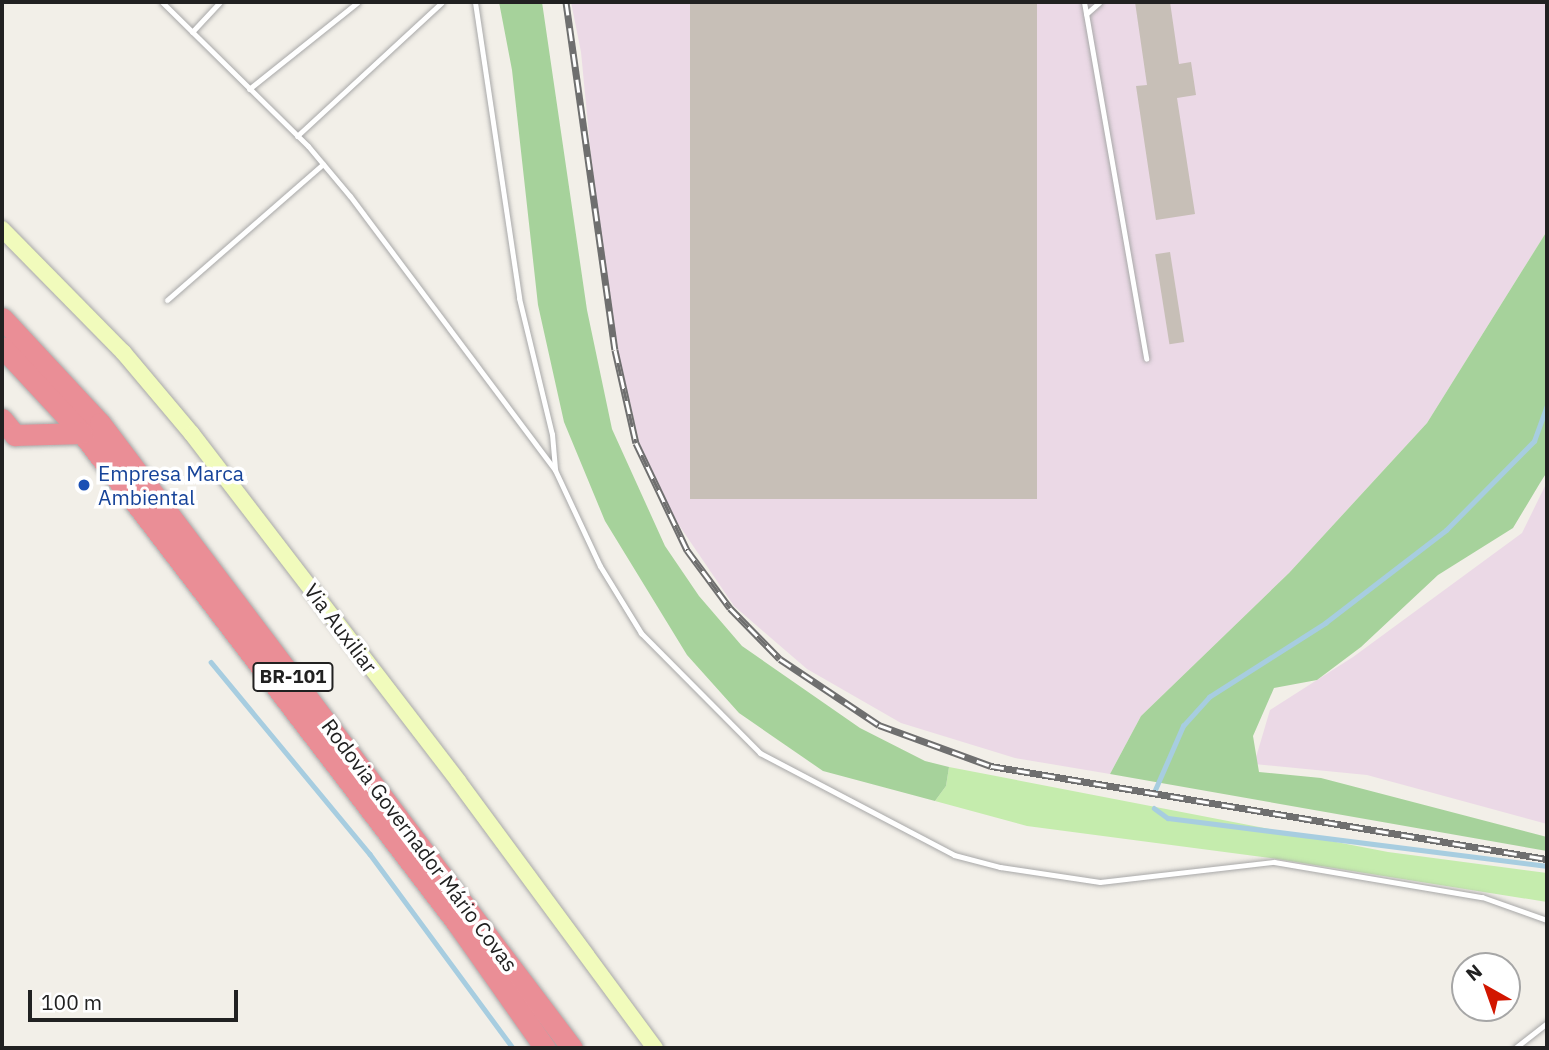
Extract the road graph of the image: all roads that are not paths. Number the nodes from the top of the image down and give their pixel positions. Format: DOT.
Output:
graph roads {
  1 [pos="162,2"];
  2 [pos="220,2"];
  3 [pos="358,2"];
  4 [pos="442,2"];
  5 [pos="475,2"];
  6 [pos="1084,2"];
  7 [pos="1100,2"];
  8 [pos="1086,14"];
  9 [pos="192,32"];
  10 [pos="249,89"];
  11 [pos="297,136"];
  12 [pos="323,164"];
  13 [pos="2,229"];
  14 [pos="167,300"];
  15 [pos="2,318"];
  16 [pos="2,347"];
  17 [pos="1146,359"];
  18 [pos="2,419"];
  19 [pos="82,433"];
  20 [pos="555,470"];
  21 [pos="1547,920"];
  22 [pos="1547,1023"];
  23 [pos="545,1048"];
  24 [pos="572,1048"];
  25 [pos="655,1048"];
  26 [pos="1515,1048"];
  1 -- 9 [label="lane"];
  2 -- 9 [label="lane"];
  3 -- 10 [label="lane"];
  4 -- 11 [label="lane"];
  5 -- 20 [label="lane"];
  6 -- 8 [label="lane"];
  7 -- 8 [label="lane"];
  8 -- 17 [label="lane"];
  9 -- 10 [label="lane"];
  10 -- 11 [label="lane"];
  11 -- 12 [label="lane"];
  12 -- 14 [label="lane"];
  12 -- 20 [label="lane"];
  13 -- 25 [label="street, Via Auxiliar"];
  15 -- 24 [label="highway, Rodovia Governador Mário Covas / BR-101"];
  16 -- 19 [label="highway, Rodovia Governador Mário Covas / BR-101"];
  18 -- 19 [label="highway"];
  19 -- 23 [label="highway, Rodovia Governador Mário Covas / BR-101"];
  20 -- 21 [label="lane"];
  22 -- 26 [label="lane"];
}
